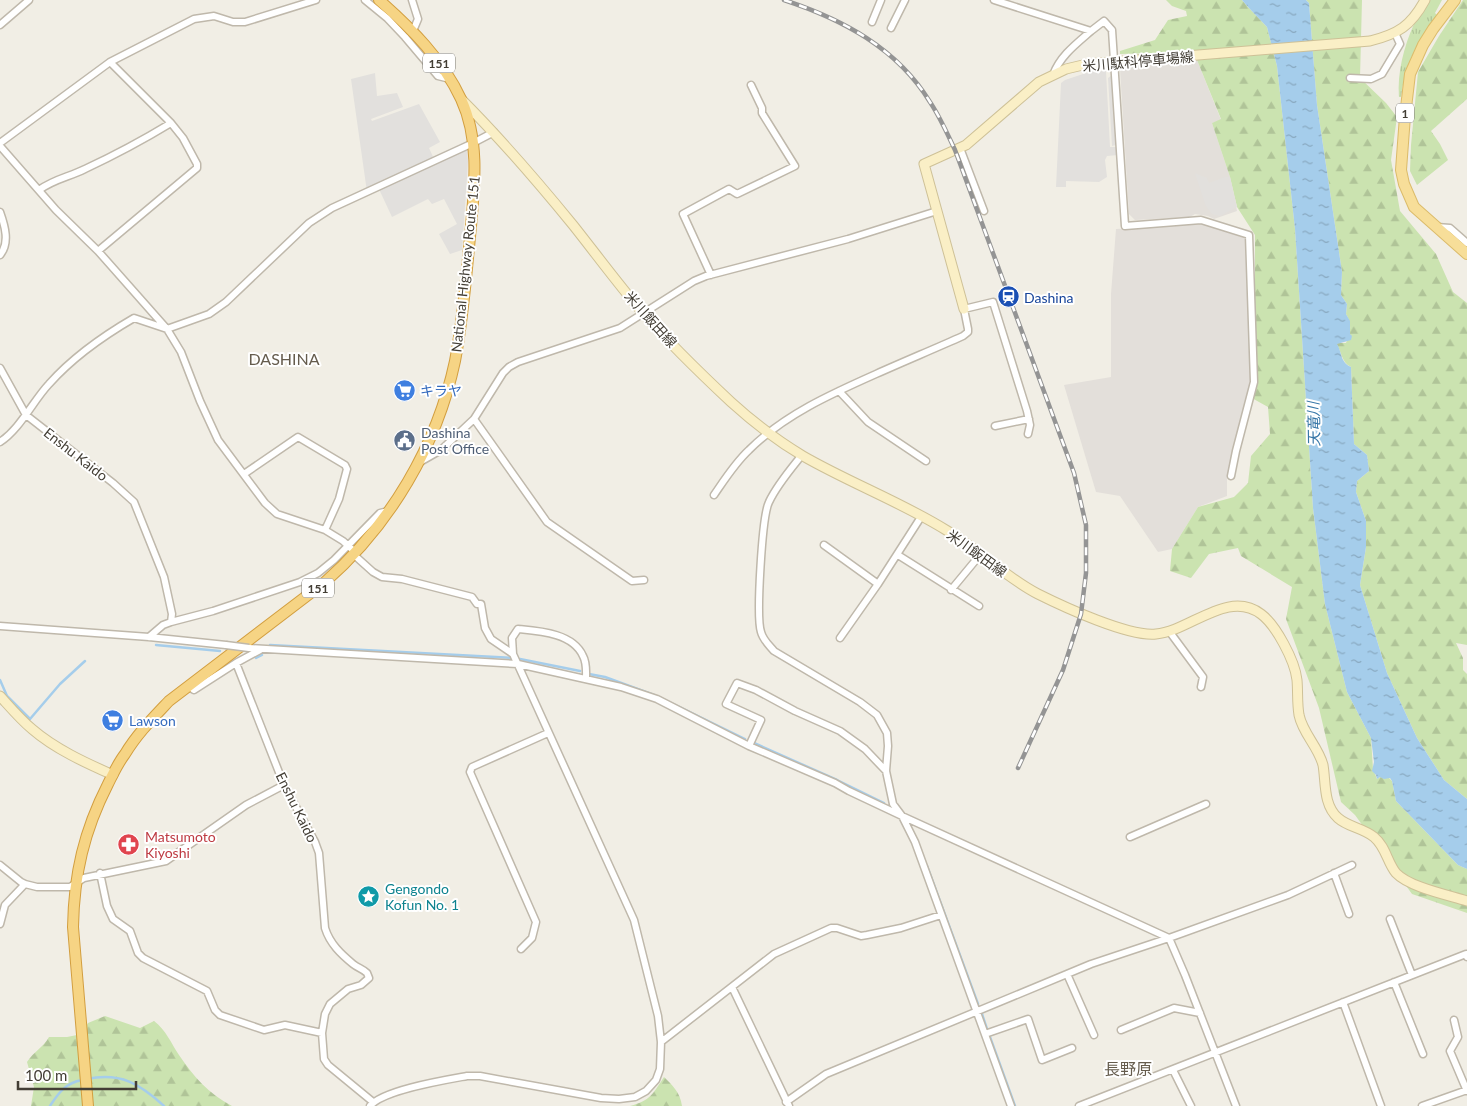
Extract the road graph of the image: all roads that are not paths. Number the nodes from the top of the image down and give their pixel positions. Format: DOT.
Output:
graph roads {
  1 [pos="29,0"];
  2 [pos="316,0"];
  3 [pos="365,0"];
  4 [pos="379,0"];
  5 [pos="412,0"];
  6 [pos="881,0"];
  7 [pos="905,0"];
  8 [pos="994,0"];
  9 [pos="1425,0"];
  10 [pos="1455,0"];
  11 [pos="872,22"];
  12 [pos="0,25"];
  13 [pos="891,28"];
  14 [pos="413,31"];
  15 [pos="1091,31"];
  16 [pos="1395,33"];
  17 [pos="110,62"];
  18 [pos="1115,62"];
  19 [pos="1053,74"];
  20 [pos="1350,78"];
  21 [pos="450,79"];
  22 [pos="751,84"];
  23 [pos="461,99"];
  24 [pos="171,123"];
  25 [pos="494,132"];
  26 [pos="473,143"];
  27 [pos="0,145"];
  28 [pos="960,148"];
  29 [pos="39,190"];
  30 [pos="937,211"];
  31 [pos="0,212"];
  32 [pos="984,212"];
  33 [pos="1436,226"];
  34 [pos="1467,243"];
  35 [pos="98,251"];
  36 [pos="1467,254"];
  37 [pos="0,255"];
  38 [pos="711,274"];
  39 [pos="964,309"];
  40 [pos="642,312"];
  41 [pos="167,329"];
  42 [pos="0,368"];
  43 [pos="839,391"];
  44 [pos="26,415"];
  45 [pos="474,419"];
  46 [pos="1029,419"];
  47 [pos="995,426"];
  48 [pos="768,433"];
  49 [pos="1028,434"];
  50 [pos="0,442"];
  51 [pos="802,455"];
  52 [pos="926,461"];
  53 [pos="419,462"];
  54 [pos="244,474"];
  55 [pos="1231,476"];
  56 [pos="714,495"];
  57 [pos="921,517"];
  58 [pos="325,530"];
  59 [pos="824,545"];
  60 [pos="352,551"];
  61 [pos="898,555"];
  62 [pos="980,555"];
  63 [pos="644,580"];
  64 [pos="878,584"];
  65 [pos="951,590"];
  66 [pos="979,606"];
  67 [pos="171,622"];
  68 [pos="0,626"];
  69 [pos="1169,631"];
  70 [pos="149,637"];
  71 [pos="840,638"];
  72 [pos="261,649"];
  73 [pos="513,654"];
  74 [pos="236,662"];
  75 [pos="518,664"];
  76 [pos="586,679"];
  77 [pos="188,686"];
  78 [pos="1201,687"];
  79 [pos="0,696"];
  80 [pos="548,733"];
  81 [pos="749,746"];
  82 [pos="886,771"];
  83 [pos="113,775"];
  84 [pos="284,784"];
  85 [pos="1206,804"];
  86 [pos="902,816"];
  87 [pos="1130,837"];
  88 [pos="1352,864"];
  89 [pos="0,865"];
  90 [pos="100,873"];
  91 [pos="1334,873"];
  92 [pos="75,883"];
  93 [pos="25,884"];
  94 [pos="1467,901"];
  95 [pos="1349,914"];
  96 [pos="941,915"];
  97 [pos="1390,919"];
  98 [pos="0,924"];
  99 [pos="1169,938"];
  100 [pos="522,949"];
  101 [pos="1467,957"];
  102 [pos="1067,974"];
  103 [pos="1412,975"];
  104 [pos="1394,982"];
  105 [pos="732,987"];
  106 [pos="1343,1002"];
  107 [pos="977,1011"];
  108 [pos="1200,1013"];
  109 [pos="1454,1020"];
  110 [pos="1121,1030"];
  111 [pos="322,1033"];
  112 [pos="985,1034"];
  113 [pos="1094,1035"];
  114 [pos="661,1042"];
  115 [pos="1072,1048"];
  116 [pos="1215,1053"];
  117 [pos="1423,1054"];
  118 [pos="1173,1070"];
  119 [pos="1467,1090"];
  120 [pos="371,1104"];
  121 [pos="788,1104"];
  122 [pos="88,1106"];
  123 [pos="1011,1106"];
  124 [pos="1079,1106"];
  125 [pos="1191,1106"];
  126 [pos="1236,1106"];
  127 [pos="1381,1106"];
  128 [pos="1422,1106"];
  1 -- 12 [label="street"];
  2 -- 17 [label="street"];
  3 -- 21 [label="street"];
  4 -- 14 [label="highway, National Highway Route 151 / 151"];
  5 -- 14 [label="street"];
  6 -- 11 [label="street"];
  7 -- 13 [label="street"];
  8 -- 15 [label="street"];
  9 -- 16 [label="main road, 米川駄科停車場線"];
  10 -- 33 [label="main road, 1"];
  14 -- 21 [label="highway, National Highway Route 151 / 151"];
  15 -- 18 [label="street"];
  15 -- 19 [label="street"];
  16 -- 18 [label="main road, 米川駄科停車場線"];
  16 -- 20 [label="street"];
  17 -- 24 [label="street"];
  17 -- 27 [label="street"];
  18 -- 19 [label="main road, 米川駄科停車場線"];
  18 -- 55 [label="street"];
  19 -- 28 [label="main road, 米川駄科停車場線"];
  21 -- 23 [label="highway, National Highway Route 151 / 151"];
  22 -- 38 [label="street"];
  23 -- 25 [label="main road, 米川飯田線"];
  23 -- 26 [label="highway, National Highway Route 151 / 151"];
  24 -- 29 [label="street"];
  24 -- 35 [label="street"];
  25 -- 26 [label="street"];
  25 -- 40 [label="main road, 米川飯田線"];
  26 -- 41 [label="street"];
  26 -- 53 [label="highway, National Highway Route 151 / 151"];
  27 -- 29 [label="street"];
  28 -- 30 [label="main road, 米川駄科停車場線"];
  28 -- 32 [label="street"];
  29 -- 35 [label="street"];
  30 -- 38 [label="street"];
  30 -- 39 [label="main road, 米川駄科停車場線"];
  31 -- 37 [label="street"];
  33 -- 34 [label="street"];
  33 -- 36 [label="main road, 1"];
  35 -- 41 [label="street"];
  38 -- 40 [label="street"];
  39 -- 43 [label="street"];
  39 -- 46 [label="street"];
  40 -- 45 [label="street"];
  40 -- 48 [label="main road, 米川飯田線"];
  41 -- 44 [label="street"];
  41 -- 54 [label="street"];
  42 -- 44 [label="street, Enshu Kaido"];
  43 -- 48 [label="street"];
  43 -- 52 [label="street"];
  44 -- 50 [label="street"];
  44 -- 67 [label="street, Enshu Kaido"];
  45 -- 53 [label="street"];
  45 -- 63 [label="street"];
  46 -- 47 [label="street"];
  46 -- 49 [label="street"];
  48 -- 51 [label="main road, 米川飯田線"];
  48 -- 56 [label="street"];
  51 -- 57 [label="main road, 米川飯田線"];
  51 -- 82 [label="street"];
  53 -- 60 [label="highway, National Highway Route 151 / 151"];
  54 -- 58 [label="street"];
  54 -- 58 [label="street"];
  57 -- 61 [label="street"];
  57 -- 62 [label="main road, 米川飯田線"];
  58 -- 60 [label="street"];
  59 -- 64 [label="street"];
  60 -- 67 [label="street"];
  60 -- 73 [label="street"];
  60 -- 77 [label="highway, National Highway Route 151 / 151"];
  61 -- 64 [label="street"];
  61 -- 65 [label="street"];
  62 -- 65 [label="street"];
  62 -- 69 [label="main road, 米川飯田線"];
  64 -- 71 [label="street"];
  65 -- 66 [label="street"];
  67 -- 70 [label="street"];
  68 -- 70 [label="street"];
  69 -- 78 [label="street"];
  69 -- 94 [label="main road, 米川飯田線"];
  70 -- 72 [label="street, bridge"];
  72 -- 74 [label="street"];
  72 -- 75 [label="street"];
  73 -- 75 [label="street"];
  73 -- 76 [label="street"];
  74 -- 77 [label="street"];
  74 -- 84 [label="street, Enshu Kaido"];
  75 -- 76 [label="street"];
  75 -- 80 [label="street"];
  76 -- 81 [label="street"];
  77 -- 83 [label="highway, National Highway Route 151 / 151"];
  79 -- 83 [label="main road"];
  80 -- 100 [label="street"];
  80 -- 114 [label="street"];
  81 -- 82 [label="street"];
  81 -- 86 [label="street"];
  82 -- 86 [label="street"];
  83 -- 92 [label="highway, National Highway Route 151 / 151"];
  84 -- 90 [label="street"];
  84 -- 111 [label="street, Enshu Kaido"];
  85 -- 87 [label="street"];
  86 -- 96 [label="street"];
  86 -- 99 [label="street"];
  88 -- 91 [label="street"];
  89 -- 93 [label="street"];
  90 -- 92 [label="street"];
  90 -- 111 [label="street"];
  91 -- 95 [label="street"];
  91 -- 99 [label="street"];
  92 -- 93 [label="street"];
  92 -- 122 [label="highway, National Highway Route 151 / 151"];
  93 -- 98 [label="street"];
  96 -- 105 [label="street"];
  96 -- 107 [label="street"];
  97 -- 103 [label="street"];
  99 -- 102 [label="street"];
  99 -- 108 [label="street"];
  101 -- 103 [label="street"];
  102 -- 107 [label="street"];
  102 -- 113 [label="street"];
  103 -- 104 [label="street"];
  104 -- 106 [label="street"];
  104 -- 117 [label="street"];
  105 -- 114 [label="street"];
  105 -- 121 [label="street"];
  106 -- 116 [label="street"];
  106 -- 127 [label="street"];
  107 -- 112 [label="street"];
  107 -- 121 [label="street"];
  108 -- 110 [label="street"];
  108 -- 116 [label="street"];
  109 -- 119 [label="street"];
  111 -- 120 [label="street, Enshu Kaido"];
  112 -- 115 [label="street"];
  112 -- 123 [label="street"];
  114 -- 120 [label="street"];
  116 -- 118 [label="street"];
  116 -- 126 [label="street"];
  118 -- 124 [label="street"];
  118 -- 125 [label="street"];
  119 -- 128 [label="street"];
}
